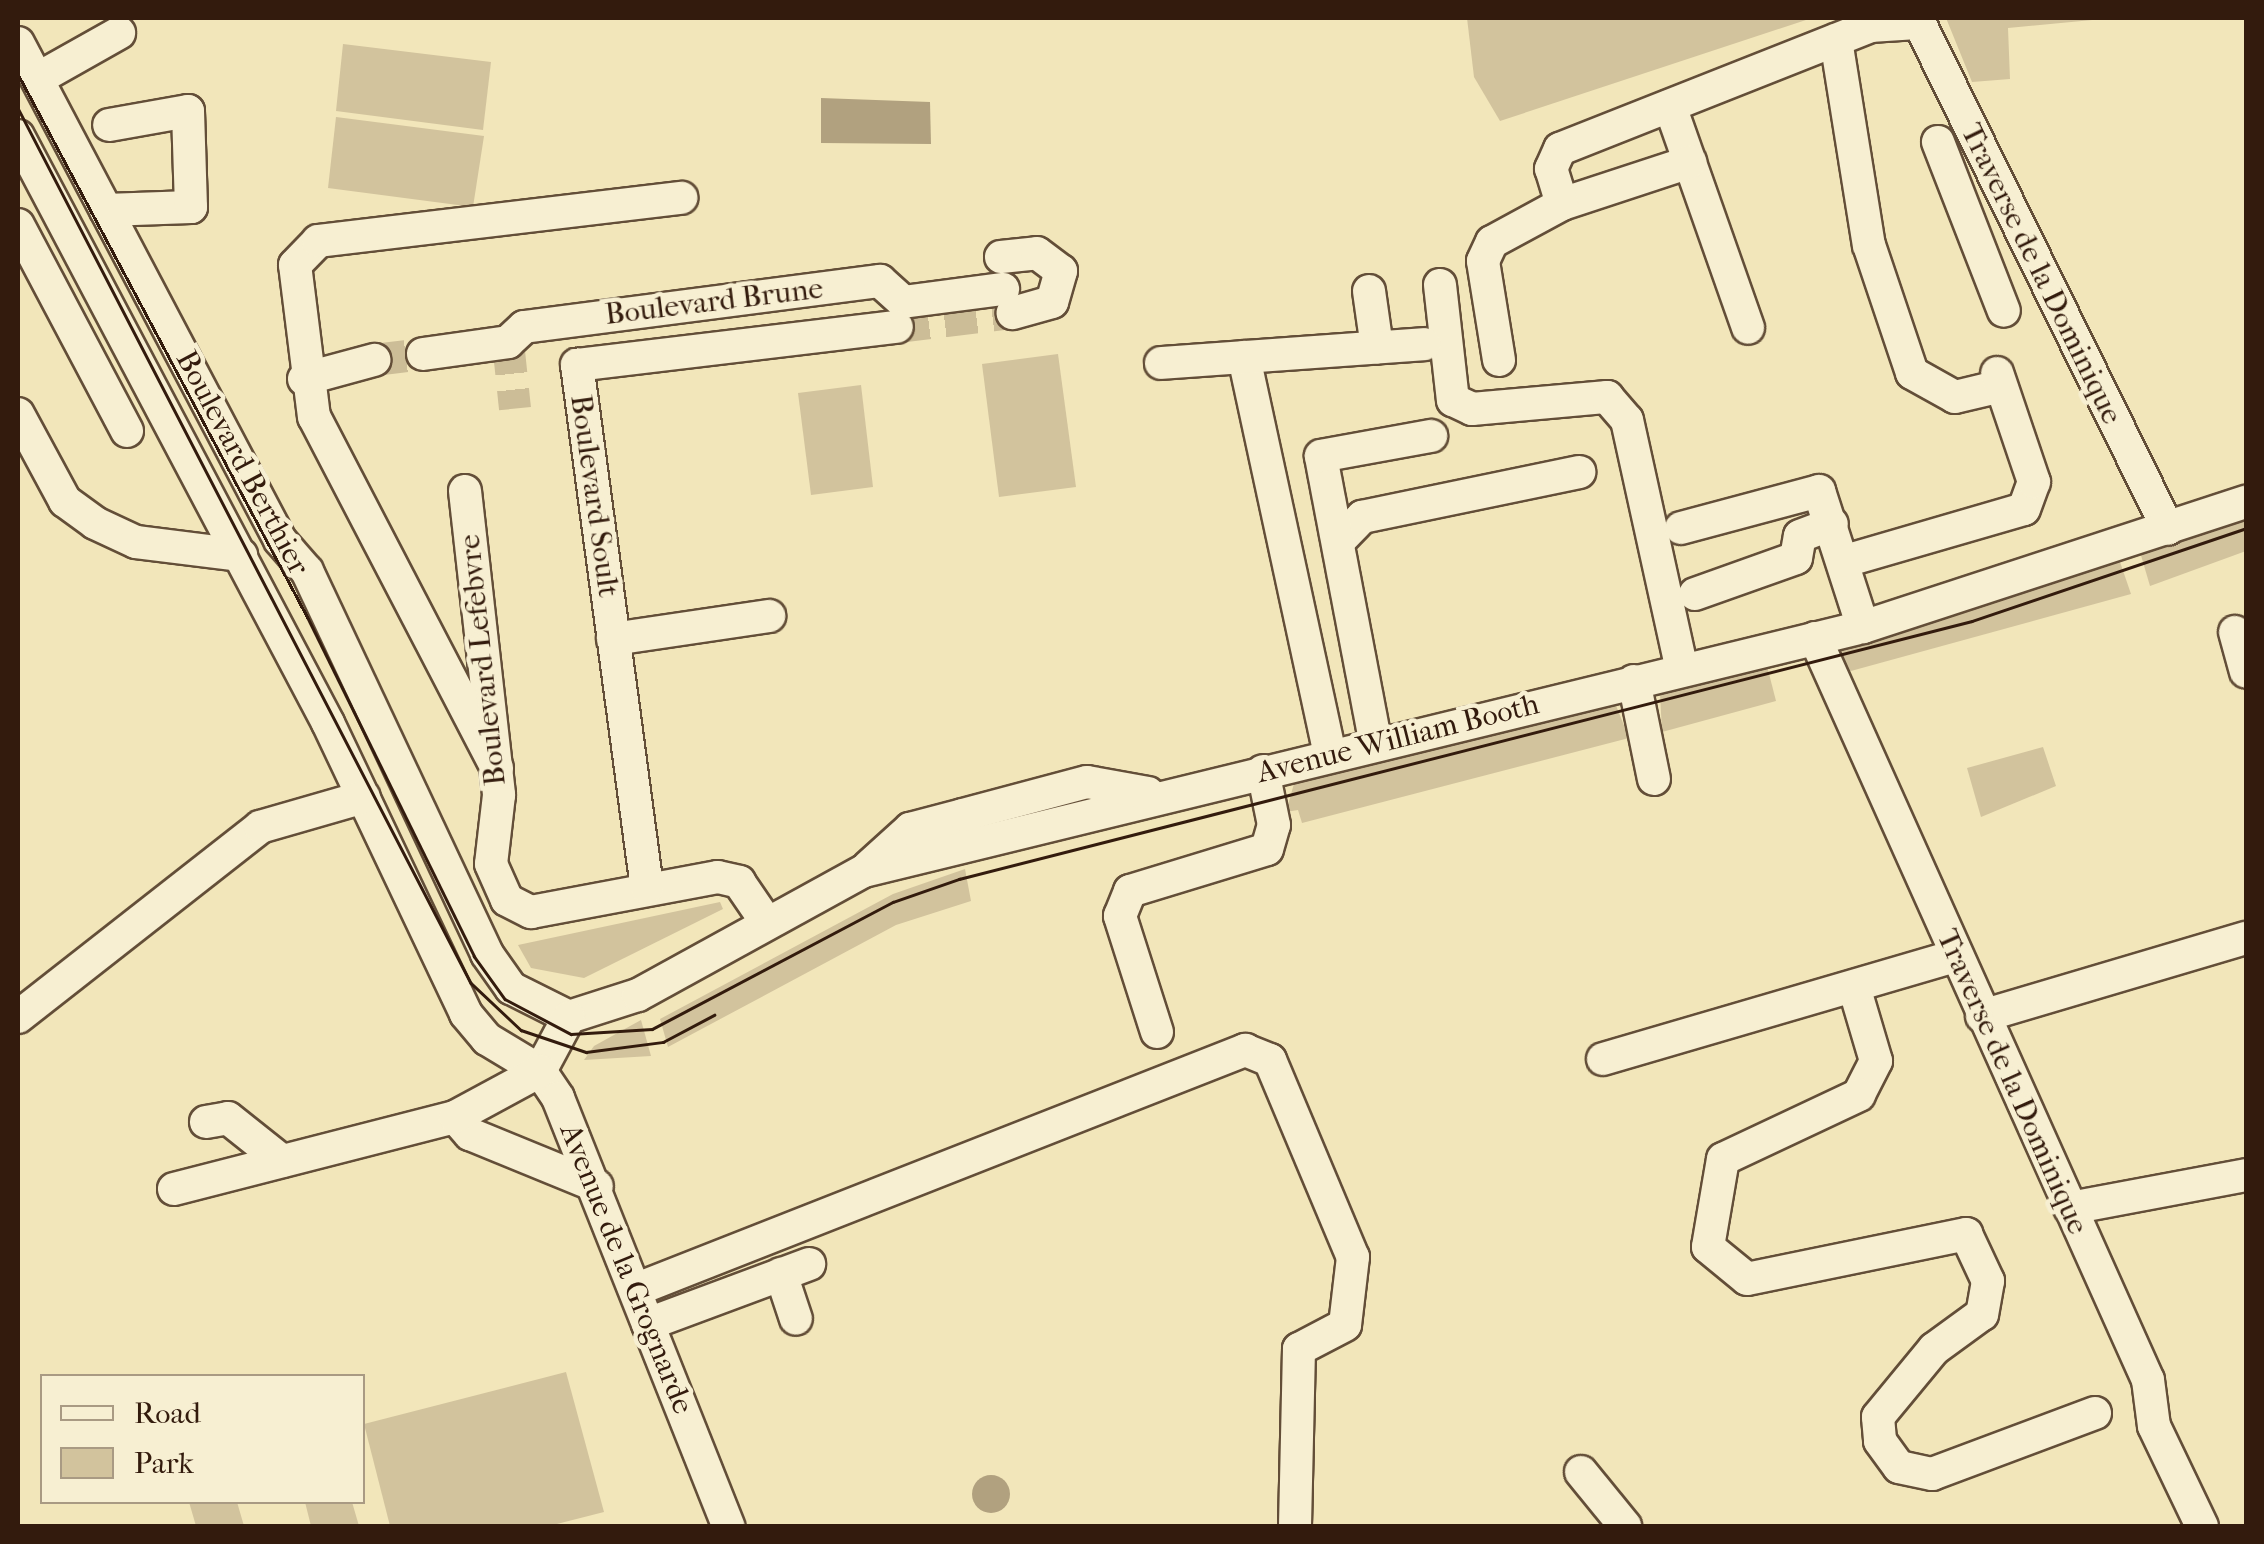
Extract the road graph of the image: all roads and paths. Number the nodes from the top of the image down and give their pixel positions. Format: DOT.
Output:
graph roads {
  1 [pos="1917,20"];
  2 [pos="119,33"];
  3 [pos="1836,40"];
  4 [pos="18,44"];
  5 [pos="39,78"];
  6 [pos="1670,106"];
  7 [pos="89,129"];
  8 [pos="18,136"];
  9 [pos="1938,142"];
  10 [pos="1690,162"];
  11 [pos="681,198"];
  12 [pos="1562,204"];
  13 [pos="106,210"];
  14 [pos="2011,213"];
  15 [pos="18,226"];
  16 [pos="1974,231"];
  17 [pos="1440,286"];
  18 [pos="1006,287"];
  19 [pos="1370,291"];
  20 [pos="110,309"];
  21 [pos="2004,310"];
  22 [pos="897,327"];
  23 [pos="72,328"];
  24 [pos="1748,328"];
  25 [pos="1424,344"];
  26 [pos="1378,347"];
  27 [pos="423,354"];
  28 [pos="1244,357"];
  29 [pos="374,360"];
  30 [pos="1498,360"];
  31 [pos="1161,363"];
  32 [pos="304,378"];
  33 [pos="18,414"];
  34 [pos="128,431"];
  35 [pos="1431,436"];
  36 [pos="1580,472"];
  37 [pos="465,490"];
  38 [pos="2246,502"];
  39 [pos="1832,524"];
  40 [pos="1680,528"];
  41 [pos="2168,529"];
  42 [pos="1338,542"];
  43 [pos="242,555"];
  44 [pos="1845,561"];
  45 [pos="1695,594"];
  46 [pos="770,616"];
  47 [pos="1862,627"];
  48 [pos="2234,632"];
  49 [pos="1816,638"];
  50 [pos="613,639"];
  51 [pos="1682,670"];
  52 [pos="2246,672"];
  53 [pos="1634,681"];
  54 [pos="1376,745"];
  55 [pos="1330,756"];
  56 [pos="498,768"];
  57 [pos="1263,771"];
  58 [pos="1654,778"];
  59 [pos="364,798"];
  60 [pos="647,888"];
  61 [pos="765,920"];
  62 [pos="2246,938"];
  63 [pos="1956,956"];
  64 [pos="1855,990"];
  65 [pos="1982,1016"];
  66 [pos="18,1017"];
  67 [pos="569,1018"];
  68 [pos="1157,1032"];
  69 [pos="1602,1059"];
  70 [pos="540,1071"];
  71 [pos="455,1117"];
  72 [pos="206,1122"];
  73 [pos="282,1161"];
  74 [pos="2246,1176"];
  75 [pos="597,1186"];
  76 [pos="174,1189"];
  77 [pos="2070,1208"];
  78 [pos="635,1290"];
  79 [pos="796,1319"];
  80 [pos="648,1324"];
  81 [pos="2095,1413"];
  82 [pos="1581,1472"];
  83 [pos="728,1526"];
  84 [pos="1295,1526"];
  85 [pos="1625,1526"];
  86 [pos="2202,1526"];
  1 -- 3 [label="street"];
  1 -- 14 [label="street, Traverse de la Dominique"];
  2 -- 5 [label="street"];
  3 -- 6 [label="street"];
  3 -- 44 [label="street"];
  4 -- 5 [label="street, Boulevard Berthier"];
  5 -- 7 [label="street, Boulevard Berthier"];
  6 -- 10 [label="street"];
  6 -- 12 [label="street"];
  7 -- 13 [label="street, Boulevard Berthier"];
  7 -- 13 [label="street"];
  8 -- 20 [label="street, Boulevard Berthier"];
  9 -- 16 [label="street"];
  10 -- 12 [label="street"];
  10 -- 24 [label="street"];
  11 -- 32 [label="street"];
  12 -- 30 [label="street"];
  13 -- 67 [label="street, Boulevard Berthier"];
  14 -- 16 [label="street"];
  14 -- 41 [label="street, Traverse de la Dominique"];
  15 -- 23 [label="street"];
  16 -- 21 [label="street"];
  17 -- 51 [label="street"];
  18 -- 27 [label="street, Boulevard Brune"];
  19 -- 26 [label="street"];
  20 -- 23 [label="street"];
  20 -- 43 [label="street, Boulevard Berthier"];
  22 -- 50 [label="street, Boulevard Soult"];
  23 -- 34 [label="street"];
  25 -- 26 [label="street"];
  26 -- 28 [label="street"];
  28 -- 31 [label="street"];
  28 -- 55 [label="street"];
  29 -- 32 [label="street"];
  32 -- 56 [label="street"];
  33 -- 43 [label="street"];
  35 -- 42 [label="street"];
  36 -- 42 [label="street"];
  37 -- 56 [label="street, Boulevard Lefebvre"];
  38 -- 41 [label="street, Avenue William Booth"];
  39 -- 40 [label="street"];
  39 -- 44 [label="street"];
  39 -- 45 [label="street"];
  41 -- 47 [label="street, Avenue William Booth"];
  42 -- 54 [label="street"];
  43 -- 59 [label="street, Boulevard Berthier"];
  44 -- 47 [label="street"];
  46 -- 50 [label="street"];
  47 -- 49 [label="street, Avenue William Booth"];
  48 -- 52 [label="street"];
  49 -- 51 [label="street, Avenue William Booth"];
  49 -- 63 [label="street, Traverse de la Dominique"];
  50 -- 60 [label="street, Boulevard Soult"];
  51 -- 53 [label="street, Avenue William Booth"];
  53 -- 54 [label="street, Avenue William Booth"];
  53 -- 58 [label="street"];
  54 -- 55 [label="street, Avenue William Booth"];
  55 -- 57 [label="street, Avenue William Booth"];
  56 -- 60 [label="street, Boulevard Lefebvre"];
  57 -- 61 [label="street, Avenue William Booth"];
  57 -- 68 [label="street"];
  59 -- 66 [label="street"];
  59 -- 70 [label="street, Boulevard Berthier"];
  60 -- 61 [label="street, Boulevard Lefebvre"];
  61 -- 67 [label="street, Avenue William Booth"];
  62 -- 65 [label="street"];
  63 -- 64 [label="street"];
  63 -- 65 [label="street, Traverse de la Dominique"];
  64 -- 69 [label="street"];
  64 -- 81 [label="street"];
  65 -- 77 [label="street, Traverse de la Dominique"];
  67 -- 70 [label="street"];
  70 -- 71 [label="street"];
  70 -- 75 [label="street, Avenue de la Grognarde"];
  71 -- 73 [label="street"];
  71 -- 75 [label="street"];
  72 -- 73 [label="street"];
  73 -- 76 [label="street"];
  74 -- 77 [label="street"];
  75 -- 78 [label="street, Avenue de la Grognarde"];
  77 -- 86 [label="street, Traverse de la Dominique"];
  78 -- 80 [label="street, Avenue de la Grognarde"];
  78 -- 84 [label="street"];
  79 -- 80 [label="street"];
  80 -- 83 [label="street, Avenue de la Grognarde"];
  82 -- 85 [label="street"];
}
